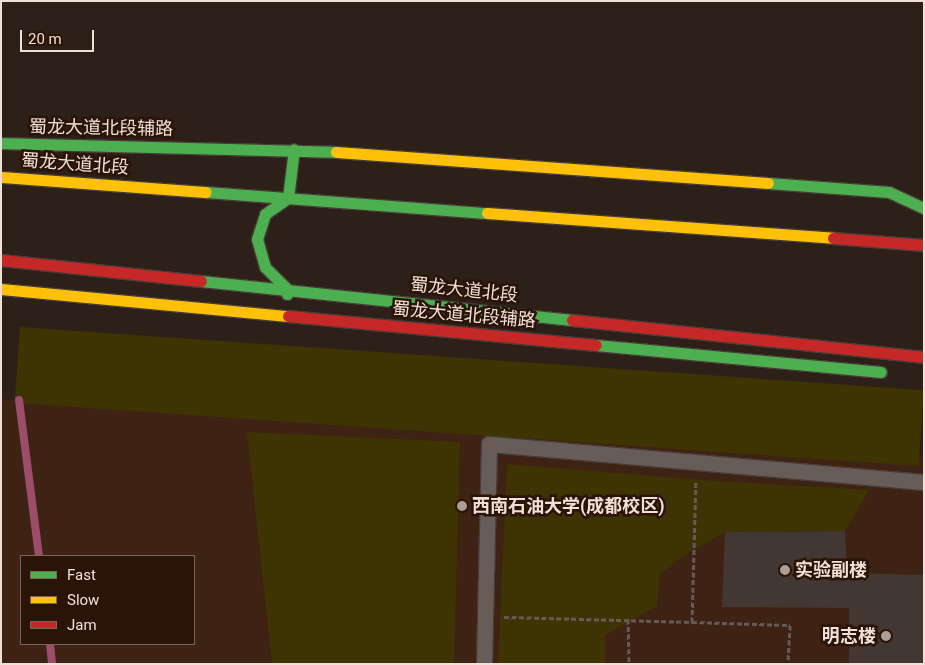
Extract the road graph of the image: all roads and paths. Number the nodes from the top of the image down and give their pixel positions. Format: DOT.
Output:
graph roads {
  1 [pos="1,143"];
  2 [pos="294,149"];
  3 [pos="1,177"];
  4 [pos="288,198"];
  5 [pos="924,208"];
  6 [pos="924,245"];
  7 [pos="1,260"];
  8 [pos="1,289"];
  9 [pos="287,289"];
  10 [pos="286,316"];
  11 [pos="924,357"];
  12 [pos="894,373"];
  13 [pos="696,460"];
  14 [pos="924,482"];
  15 [pos="485,617"];
  16 [pos="628,619"];
  17 [pos="692,622"];
  18 [pos="484,664"];
  19 [pos="629,664"];
  20 [pos="788,664"];
  1 -- 2 [label="main road, 蜀龙大道北段辅路"];
  2 -- 4 [label="main road"];
  2 -- 5 [label="main road, 蜀龙大道北段辅路"];
  3 -- 4 [label="main road, 蜀龙大道北段"];
  4 -- 6 [label="main road, 蜀龙大道北段"];
  4 -- 9 [label="main road"];
  7 -- 9 [label="main road, 蜀龙大道北段"];
  8 -- 10 [label="main road, 蜀龙大道北段辅路"];
  9 -- 10 [label="main road"];
  9 -- 11 [label="main road, 蜀龙大道北段"];
  10 -- 12 [label="main road, 蜀龙大道北段辅路"];
  13 -- 14 [label="lane"];
  13 -- 15 [label="lane"];
  13 -- 17 [label="path"];
  15 -- 16 [label="path"];
  15 -- 18 [label="lane"];
  16 -- 17 [label="path"];
  16 -- 19 [label="path"];
  17 -- 20 [label="path"];
}
